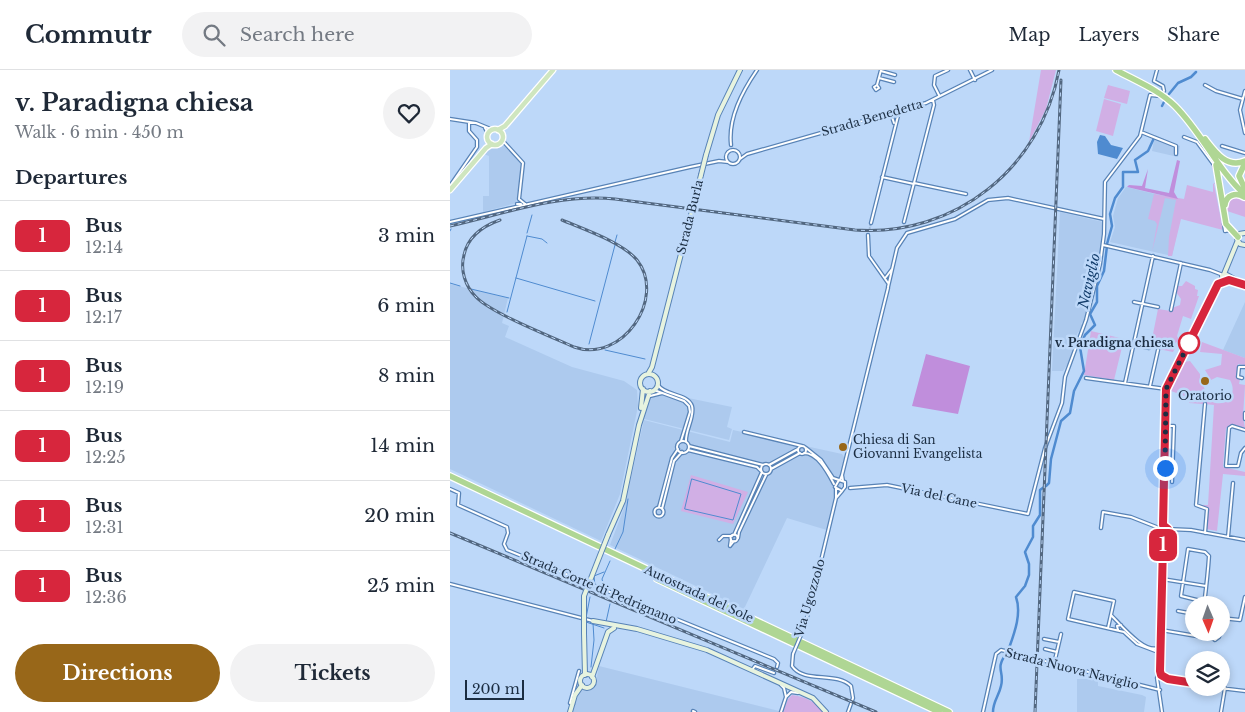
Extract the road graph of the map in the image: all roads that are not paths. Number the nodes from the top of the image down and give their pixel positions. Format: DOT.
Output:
graph roads {
  1 [pos="553,70"];
  2 [pos="740,70"];
  3 [pos="757,70"];
  4 [pos="881,70"];
  5 [pos="948,70"];
  6 [pos="970,70"];
  7 [pos="992,70"];
  8 [pos="1116,70"];
  9 [pos="1122,70"];
  10 [pos="1157,70"];
  11 [pos="895,74"];
  12 [pos="879,78"];
  13 [pos="975,80"];
  14 [pos="894,82"];
  15 [pos="877,85"];
  16 [pos="1205,85"];
  17 [pos="1164,91"];
  18 [pos="1245,91"];
  19 [pos="940,96"];
  20 [pos="1160,96"];
  21 [pos="1242,98"];
  22 [pos="933,100"];
  23 [pos="901,110"];
  24 [pos="893,112"];
  25 [pos="885,115"];
  26 [pos="892,117"];
  27 [pos="897,117"];
  28 [pos="450,119"];
  29 [pos="468,122"];
  30 [pos="505,126"];
  31 [pos="894,126"];
  32 [pos="1245,126"];
  33 [pos="485,128"];
  34 [pos="495,130"];
  35 [pos="1141,132"];
  36 [pos="1245,133"];
  37 [pos="488,134"];
  38 [pos="502,134"];
  39 [pos="1200,134"];
  40 [pos="1184,137"];
  41 [pos="490,142"];
  42 [pos="501,142"];
  43 [pos="731,145"];
  44 [pos="1205,146"];
  45 [pos="1222,146"];
  46 [pos="734,150"];
  47 [pos="729,151"];
  48 [pos="738,152"];
  49 [pos="1245,153"];
  50 [pos="747,154"];
  51 [pos="1176,154"];
  52 [pos="726,155"];
  53 [pos="740,159"];
  54 [pos="719,161"];
  55 [pos="728,162"];
  56 [pos="1245,162"];
  57 [pos="882,177"];
  58 [pos="914,183"];
  59 [pos="450,186"];
  60 [pos="450,190"];
  61 [pos="1245,190"];
  62 [pos="966,194"];
  63 [pos="1245,196"];
  64 [pos="519,199"];
  65 [pos="521,203"];
  66 [pos="527,204"];
  67 [pos="517,205"];
  68 [pos="1104,219"];
  69 [pos="450,222"];
  70 [pos="904,222"];
  71 [pos="871,223"];
  72 [pos="1227,227"];
  73 [pos="1244,232"];
  74 [pos="868,235"];
  75 [pos="1238,239"];
  76 [pos="1105,245"];
  77 [pos="1245,245"];
  78 [pos="1235,251"];
  79 [pos="1153,256"];
  80 [pos="1181,263"];
  81 [pos="879,272"];
  82 [pos="890,273"];
  83 [pos="1225,275"];
  84 [pos="885,278"];
  85 [pos="1245,285"];
  86 [pos="888,287"];
  87 [pos="1134,302"];
  88 [pos="1142,304"];
  89 [pos="1158,308"];
  90 [pos="1171,310"];
  91 [pos="1125,343"];
  92 [pos="1133,345"];
  93 [pos="1149,348"];
  94 [pos="1158,350"];
  95 [pos="652,367"];
  96 [pos="1245,368"];
  97 [pos="648,374"];
  98 [pos="654,375"];
  99 [pos="1086,378"];
  100 [pos="1242,378"];
  101 [pos="1125,383"];
  102 [pos="658,385"];
  103 [pos="1150,386"];
  104 [pos="643,389"];
  105 [pos="1166,389"];
  106 [pos="652,391"];
  107 [pos="667,394"];
  108 [pos="646,400"];
  109 [pos="1205,404"];
  110 [pos="1245,413"];
  111 [pos="1245,419"];
  112 [pos="639,425"];
  113 [pos="1166,426"];
  114 [pos="1166,430"];
  115 [pos="1174,430"];
  116 [pos="1245,430"];
  117 [pos="744,432"];
  118 [pos="681,441"];
  119 [pos="686,442"];
  120 [pos="795,443"];
  121 [pos="689,446"];
  122 [pos="802,446"];
  123 [pos="806,448"];
  124 [pos="1245,448"];
  125 [pos="678,449"];
  126 [pos="798,449"];
  127 [pos="688,450"];
  128 [pos="682,452"];
  129 [pos="800,453"];
  130 [pos="804,453"];
  131 [pos="1244,453"];
  132 [pos="763,465"];
  133 [pos="769,466"];
  134 [pos="771,469"];
  135 [pos="761,472"];
  136 [pos="766,475"];
  137 [pos="842,475"];
  138 [pos="450,476"];
  139 [pos="450,480"];
  140 [pos="839,480"];
  141 [pos="843,481"];
  142 [pos="1172,482"];
  143 [pos="1234,483"];
  144 [pos="835,487"];
  145 [pos="845,487"];
  146 [pos="450,489"];
  147 [pos="842,491"];
  148 [pos="836,498"];
  149 [pos="660,508"];
  150 [pos="1163,525"];
  151 [pos="1101,528"];
  152 [pos="1159,528"];
  153 [pos="1168,529"];
  154 [pos="1205,533"];
  155 [pos="1164,534"];
  156 [pos="1228,537"];
  157 [pos="732,538"];
  158 [pos="738,538"];
  159 [pos="719,540"];
  160 [pos="1245,540"];
  161 [pos="1162,579"];
  162 [pos="1182,582"];
  163 [pos="450,584"];
  164 [pos="1206,586"];
  165 [pos="1205,596"];
  166 [pos="1185,597"];
  167 [pos="1245,597"];
  168 [pos="1178,612"];
  169 [pos="1185,613"];
  170 [pos="1110,615"];
  171 [pos="1230,619"];
  172 [pos="588,620"];
  173 [pos="1121,625"];
  174 [pos="609,628"];
  175 [pos="1108,628"];
  176 [pos="1118,630"];
  177 [pos="1161,630"];
  178 [pos="643,631"];
  179 [pos="1185,633"];
  180 [pos="1061,634"];
  181 [pos="1044,638"];
  182 [pos="1059,642"];
  183 [pos="1161,645"];
  184 [pos="1044,649"];
  185 [pos="1057,652"];
  186 [pos="1160,655"];
  187 [pos="1054,664"];
  188 [pos="777,667"];
  189 [pos="752,670"];
  190 [pos="579,671"];
  191 [pos="774,673"];
  192 [pos="585,675"];
  193 [pos="1161,676"];
  194 [pos="592,677"];
  195 [pos="1168,679"];
  196 [pos="1160,680"];
  197 [pos="775,681"];
  198 [pos="1185,682"];
  199 [pos="582,685"];
  200 [pos="1159,686"];
  201 [pos="790,688"];
  202 [pos="1148,688"];
  203 [pos="1230,689"];
  204 [pos="1160,691"];
  205 [pos="1245,692"];
  206 [pos="787,693"];
  207 [pos="806,695"];
  208 [pos="1224,696"];
  209 [pos="573,704"];
  210 [pos="570,712"];
  211 [pos="781,712"];
  212 [pos="826,712"];
  213 [pos="848,712"];
  214 [pos="939,712"];
  215 [pos="949,712"];
  216 [pos="983,712"];
  217 [pos="1162,712"];
  218 [pos="1221,712"];
  1 -- 30 [label="main road"];
  2 -- 95 [label="main road, Strada Burla, bridge"];
  3 -- 43 [label="street, Strada Benedetta"];
  4 -- 11 [label="street"];
  4 -- 12 [label="street"];
  5 -- 19 [label="street"];
  6 -- 13 [label="street"];
  7 -- 13 [label="street, Strada Benedetta"];
  8 -- 44 [label="highway"];
  9 -- 39 [label="highway"];
  10 -- 17 [label="street"];
  12 -- 14 [label="street"];
  12 -- 15 [label="street"];
  13 -- 19 [label="street, Strada Benedetta"];
  16 -- 21 [label="street"];
  18 -- 21 [label="street"];
  19 -- 22 [label="street, Strada Benedetta"];
  20 -- 35 [label="street"];
  21 -- 32 [label="street"];
  22 -- 23 [label="street, Strada Benedetta"];
  22 -- 58 [label="street"];
  23 -- 24 [label="street, Strada Benedetta"];
  23 -- 27 [label="street"];
  24 -- 25 [label="street, Strada Benedetta"];
  24 -- 26 [label="street"];
  24 -- 27 [label="street"];
  25 -- 26 [label="street"];
  25 -- 50 [label="street, Strada Benedetta"];
  26 -- 31 [label="street"];
  27 -- 31 [label="street"];
  28 -- 29 [label="street"];
  29 -- 33 [label="street"];
  29 -- 59 [label="street"];
  30 -- 34 [label="main road"];
  30 -- 38 [label="main road"];
  31 -- 57 [label="street"];
  32 -- 36 [label="street"];
  33 -- 34 [label="street"];
  33 -- 37 [label="street"];
  34 -- 37 [label="main road"];
  34 -- 38 [label="main road"];
  35 -- 51 [label="street"];
  35 -- 68 [label="street"];
  37 -- 41 [label="main road"];
  38 -- 42 [label="main road"];
  39 -- 56 [label="highway"];
  39 -- 61 [label="highway"];
  40 -- 72 [label="street"];
  41 -- 42 [label="main road"];
  41 -- 60 [label="main road"];
  42 -- 64 [label="street"];
  43 -- 46 [label="street"];
  43 -- 47 [label="street, Strada Benedetta"];
  44 -- 63 [label="highway"];
  44 -- 72 [label="highway"];
  45 -- 49 [label="street"];
  46 -- 47 [label="street"];
  46 -- 48 [label="street, Strada Benedetta"];
  47 -- 52 [label="street, Strada Benedetta"];
  48 -- 50 [label="street, Strada Benedetta"];
  48 -- 53 [label="street"];
  50 -- 53 [label="street, Strada Benedetta"];
  52 -- 54 [label="street, Strada Benedetta"];
  52 -- 55 [label="street"];
  53 -- 55 [label="street, Strada Benedetta"];
  54 -- 55 [label="street, Strada Benedetta"];
  54 -- 66 [label="street, Strada Benedetta"];
  56 -- 61 [label="highway"];
  57 -- 58 [label="street"];
  57 -- 71 [label="street"];
  58 -- 62 [label="street"];
  58 -- 70 [label="street"];
  63 -- 72 [label="highway"];
  64 -- 65 [label="street"];
  64 -- 67 [label="street"];
  65 -- 66 [label="street, Strada Benedetta"];
  65 -- 67 [label="street"];
  66 -- 67 [label="street, Strada Benedetta"];
  67 -- 69 [label="street, Strada Benedetta"];
  68 -- 76 [label="street"];
  68 -- 82 [label="street"];
  72 -- 73 [label="highway"];
  72 -- 75 [label="highway"];
  73 -- 75 [label="main road"];
  74 -- 81 [label="street"];
  75 -- 77 [label="main road"];
  75 -- 78 [label="main road"];
  76 -- 79 [label="street"];
  76 -- 145 [label="street, Via del Cane"];
  77 -- 78 [label="main road"];
  78 -- 83 [label="main road"];
  79 -- 80 [label="street"];
  79 -- 88 [label="street"];
  80 -- 83 [label="street"];
  80 -- 90 [label="street"];
  81 -- 82 [label="street"];
  81 -- 84 [label="street"];
  82 -- 84 [label="street"];
  82 -- 86 [label="street"];
  83 -- 85 [label="main road"];
  83 -- 105 [label="street"];
  84 -- 86 [label="street"];
  86 -- 137 [label="street"];
  87 -- 88 [label="street"];
  88 -- 89 [label="street"];
  88 -- 92 [label="street"];
  91 -- 92 [label="street"];
  92 -- 93 [label="street"];
  92 -- 101 [label="street"];
  94 -- 103 [label="street"];
  95 -- 97 [label="main road, Strada Burla"];
  95 -- 98 [label="main road, Strada Burla"];
  96 -- 100 [label="street"];
  97 -- 98 [label="main road"];
  97 -- 104 [label="main road, Strada Burla"];
  98 -- 102 [label="main road, Strada Burla"];
  99 -- 101 [label="street"];
  101 -- 103 [label="street"];
  102 -- 106 [label="main road, Strada Burla"];
  102 -- 119 [label="street"];
  103 -- 105 [label="street"];
  104 -- 106 [label="main road"];
  104 -- 112 [label="main road, Strada Burla"];
  105 -- 113 [label="street"];
  106 -- 107 [label="street"];
  106 -- 108 [label="main road, Strada Burla"];
  107 -- 108 [label="street"];
  107 -- 118 [label="street"];
  108 -- 112 [label="main road, Strada Burla"];
  109 -- 154 [label="street"];
  110 -- 111 [label="street"];
  112 -- 192 [label="main road, Strada Burla, bridge"];
  113 -- 114 [label="street"];
  113 -- 115 [label="street"];
  114 -- 115 [label="street"];
  114 -- 150 [label="street"];
  115 -- 142 [label="street"];
  116 -- 131 [label="street"];
  117 -- 120 [label="street"];
  118 -- 119 [label="street"];
  118 -- 125 [label="street"];
  119 -- 121 [label="street"];
  120 -- 122 [label="street"];
  120 -- 126 [label="street"];
  121 -- 127 [label="street"];
  121 -- 132 [label="street"];
  122 -- 123 [label="street"];
  122 -- 126 [label="street"];
  123 -- 130 [label="street"];
  123 -- 140 [label="street"];
  124 -- 131 [label="street"];
  125 -- 128 [label="street"];
  125 -- 149 [label="street"];
  126 -- 129 [label="street"];
  126 -- 133 [label="street"];
  127 -- 128 [label="street"];
  127 -- 135 [label="street"];
  128 -- 149 [label="street"];
  129 -- 130 [label="street"];
  129 -- 134 [label="street"];
  130 -- 144 [label="street"];
  132 -- 133 [label="street"];
  132 -- 135 [label="street"];
  133 -- 134 [label="street"];
  134 -- 136 [label="street"];
  135 -- 136 [label="street"];
  135 -- 157 [label="street"];
  136 -- 158 [label="street"];
  137 -- 140 [label="street"];
  137 -- 141 [label="street"];
  138 -- 215 [label="highway, Autostrada del Sole"];
  139 -- 214 [label="highway, Autostrada del Sole"];
  140 -- 141 [label="street"];
  140 -- 144 [label="street"];
  141 -- 145 [label="street"];
  143 -- 156 [label="street"];
  144 -- 147 [label="street"];
  144 -- 148 [label="street, Via Ugozzolo"];
  145 -- 147 [label="street, Via Ugozzolo"];
  146 -- 188 [label="street, Strada Corte di Pedrignano"];
  147 -- 148 [label="street, Via Ugozzolo"];
  148 -- 213 [label="street, Via Ugozzolo, bridge"];
  149 -- 149 [label="street"];
  150 -- 152 [label="street"];
  150 -- 153 [label="street"];
  151 -- 152 [label="street"];
  152 -- 155 [label="street"];
  153 -- 154 [label="street"];
  153 -- 155 [label="street"];
  154 -- 156 [label="street"];
  155 -- 161 [label="street"];
  156 -- 160 [label="street"];
  157 -- 158 [label="street"];
  157 -- 158 [label="street"];
  157 -- 159 [label="street"];
  161 -- 162 [label="street"];
  161 -- 177 [label="street"];
  162 -- 164 [label="street"];
  162 -- 164 [label="street"];
  162 -- 166 [label="street"];
  163 -- 172 [label="street"];
  164 -- 165 [label="street"];
  167 -- 171 [label="street"];
  168 -- 169 [label="street"];
  170 -- 173 [label="street"];
  170 -- 175 [label="street"];
  170 -- 175 [label="street"];
  172 -- 174 [label="main road"];
  173 -- 176 [label="street"];
  173 -- 183 [label="street"];
  174 -- 178 [label="main road"];
  174 -- 178 [label="main road"];
  174 -- 194 [label="main road"];
  175 -- 176 [label="street"];
  176 -- 186 [label="street"];
  177 -- 179 [label="street"];
  177 -- 183 [label="street"];
  178 -- 189 [label="main road"];
  180 -- 182 [label="street"];
  181 -- 182 [label="street"];
  182 -- 185 [label="street"];
  183 -- 186 [label="street"];
  184 -- 185 [label="street"];
  185 -- 187 [label="street"];
  186 -- 193 [label="street"];
  187 -- 202 [label="street, Strada Nuova Naviglio"];
  187 -- 216 [label="street, Strada Nuova Naviglio"];
  189 -- 191 [label="street"];
  189 -- 197 [label="main road"];
  190 -- 209 [label="street"];
  192 -- 194 [label="main road"];
  192 -- 199 [label="main road, Strada Burla"];
  193 -- 195 [label="street"];
  193 -- 196 [label="street"];
  193 -- 196 [label="street"];
  194 -- 199 [label="main road, Strada Burla"];
  195 -- 196 [label="street"];
  195 -- 198 [label="street"];
  196 -- 200 [label="street"];
  196 -- 204 [label="street"];
  197 -- 201 [label="main road"];
  197 -- 206 [label="street"];
  199 -- 209 [label="main road, Strada Burla"];
  200 -- 202 [label="street, Strada Nuova Naviglio"];
  200 -- 204 [label="street"];
  201 -- 206 [label="street"];
  201 -- 207 [label="main road"];
  202 -- 204 [label="street, Strada Nuova Naviglio"];
  203 -- 205 [label="street"];
  204 -- 217 [label="street"];
  206 -- 207 [label="street"];
  206 -- 211 [label="street"];
  207 -- 212 [label="main road"];
  208 -- 218 [label="street"];
  209 -- 210 [label="main road, Strada Burla"];
}
